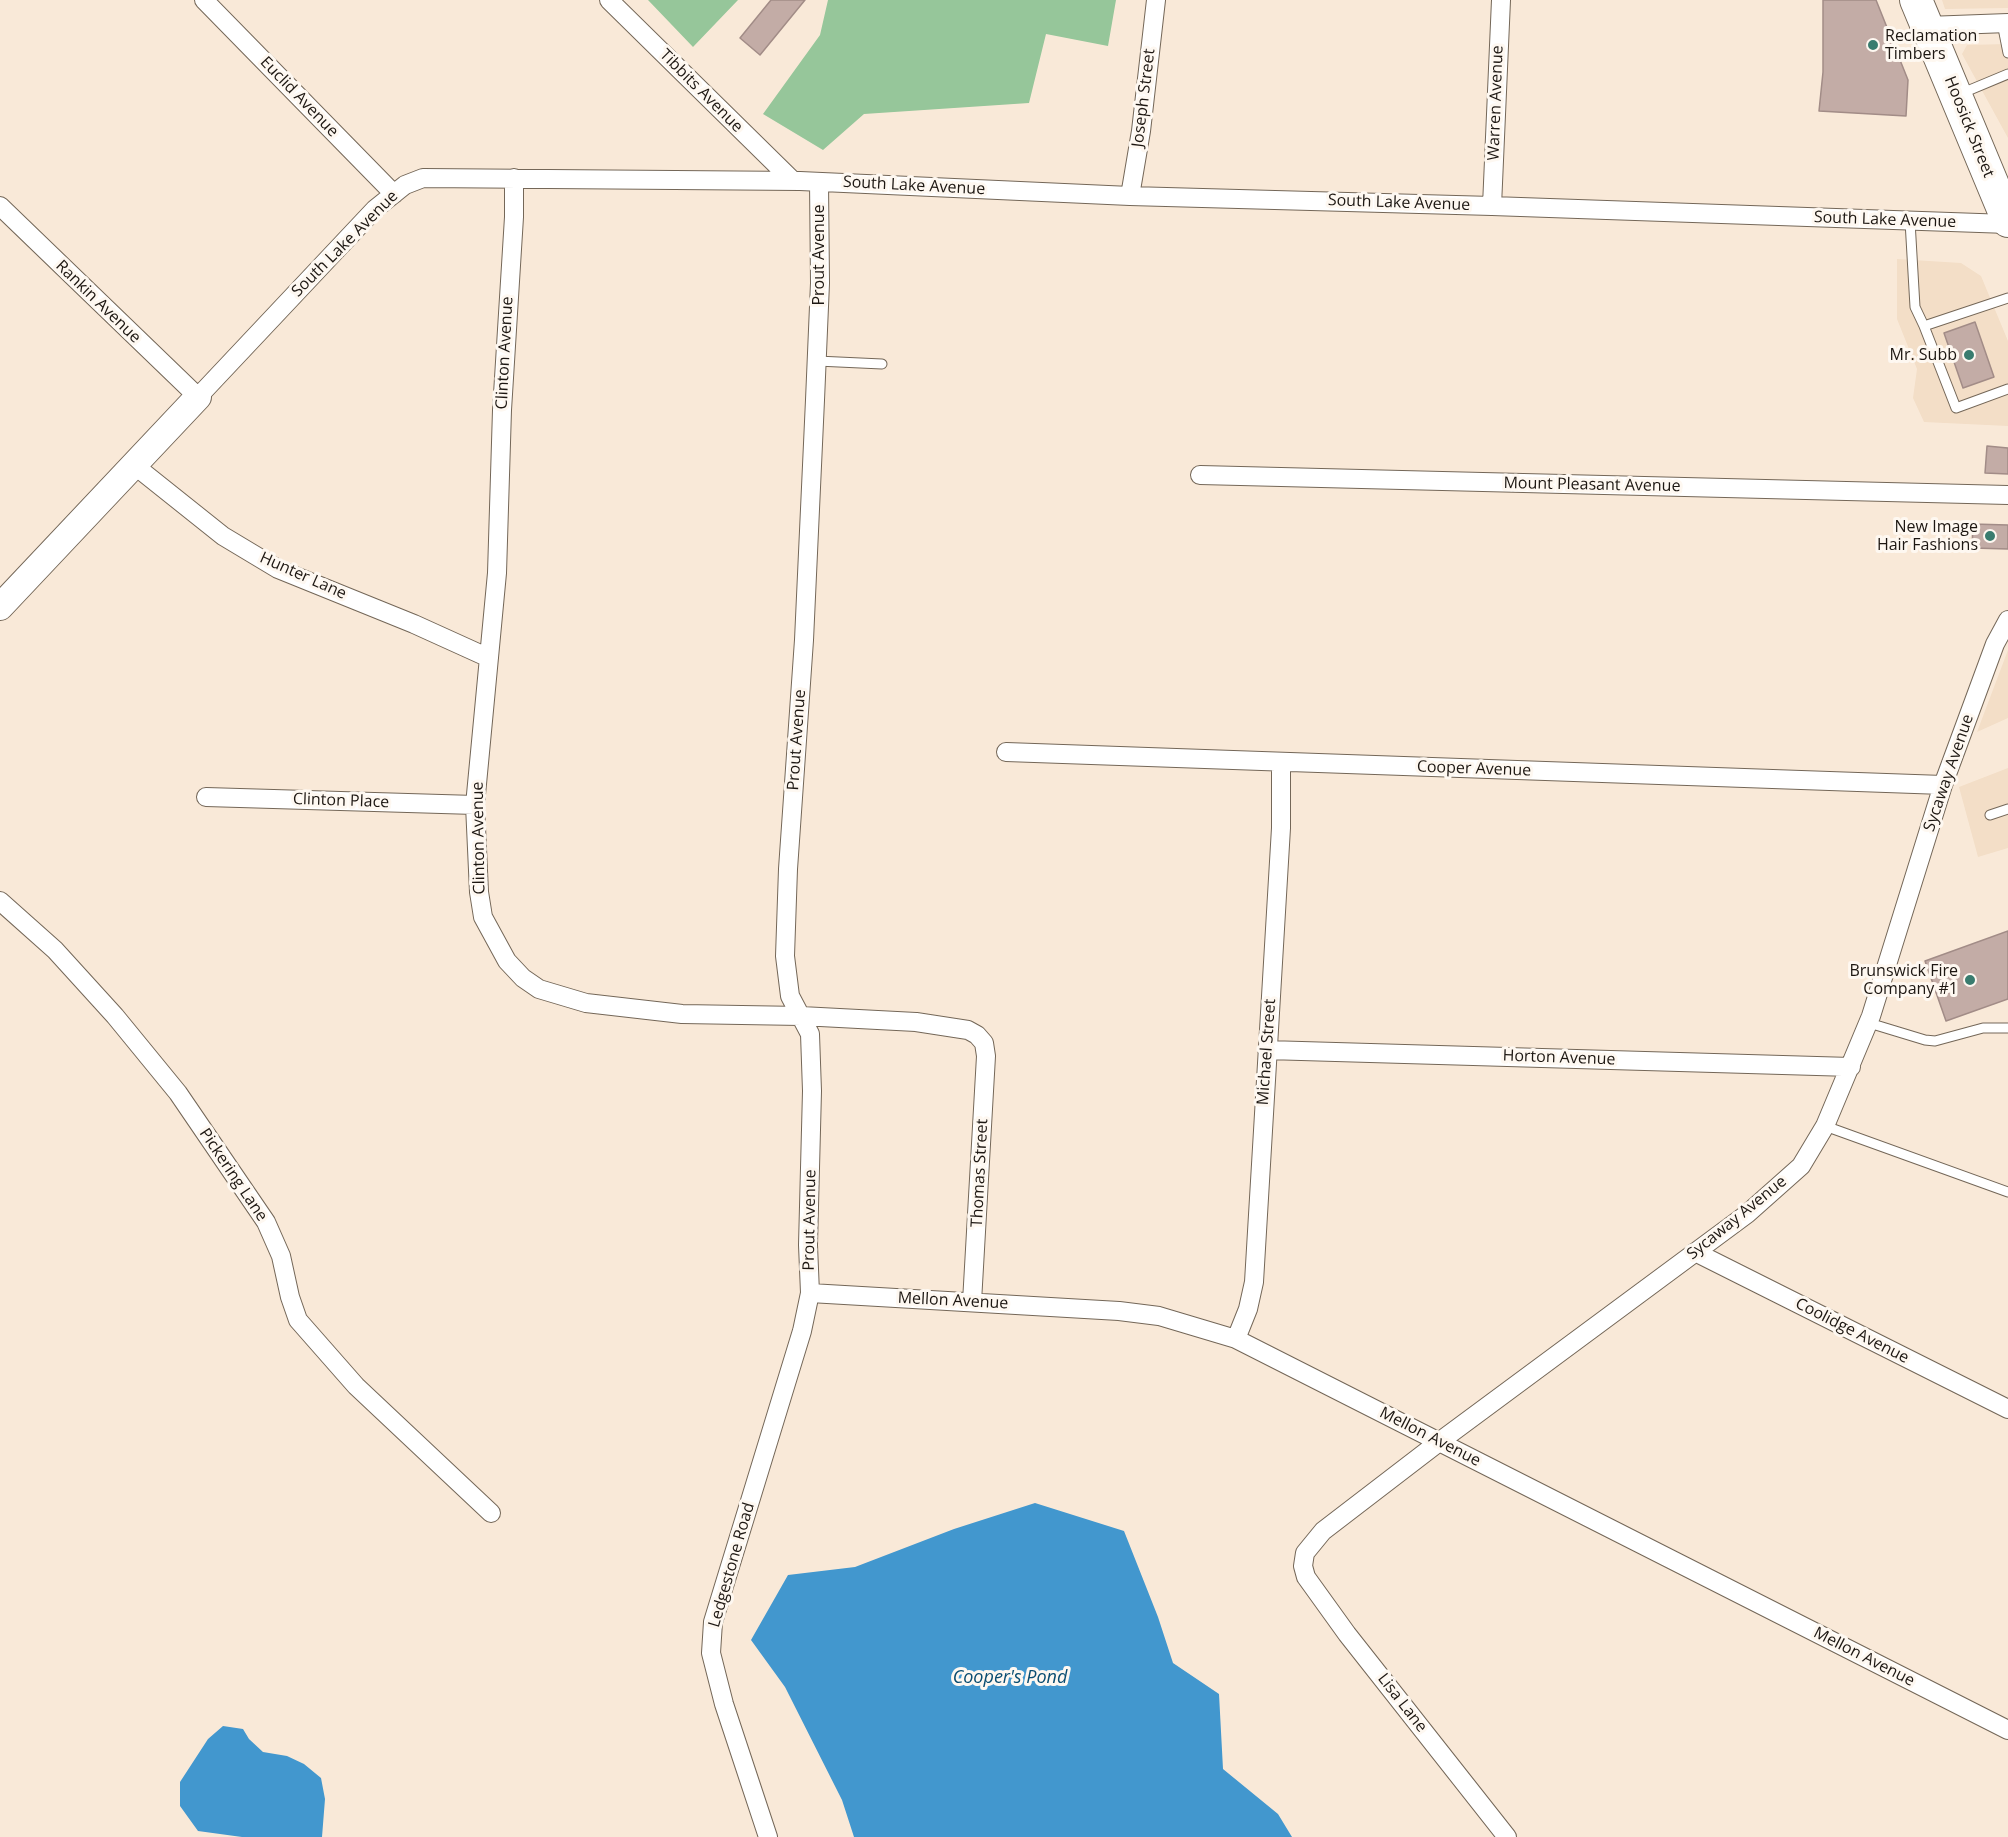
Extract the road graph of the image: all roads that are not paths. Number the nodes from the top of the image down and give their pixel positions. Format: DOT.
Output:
graph roads {
  1 [pos="204,0"];
  2 [pos="609,0"];
  3 [pos="1156,0"];
  4 [pos="1501,0"];
  5 [pos="1922,13"];
  6 [pos="2005,23"];
  7 [pos="2008,53"];
  8 [pos="2008,74"];
  9 [pos="1956,96"];
  10 [pos="514,178"];
  11 [pos="793,181"];
  12 [pos="819,182"];
  13 [pos="394,194"];
  14 [pos="1130,196"];
  15 [pos="0,206"];
  16 [pos="1492,206"];
  17 [pos="1910,221"];
  18 [pos="2008,223"];
  19 [pos="2008,298"];
  20 [pos="1924,326"];
  21 [pos="817,361"];
  22 [pos="882,364"];
  23 [pos="2008,389"];
  24 [pos="198,397"];
  25 [pos="134,465"];
  26 [pos="1200,476"];
  27 [pos="2008,497"];
  28 [pos="0,607"];
  29 [pos="2008,620"];
  30 [pos="489,658"];
  31 [pos="1006,752"];
  32 [pos="1281,762"];
  33 [pos="1943,785"];
  34 [pos="206,796"];
  35 [pos="475,805"];
  36 [pos="2008,809"];
  37 [pos="1990,815"];
  38 [pos="0,901"];
  39 [pos="801,1016"];
  40 [pos="1869,1023"];
  41 [pos="2008,1028"];
  42 [pos="984,1043"];
  43 [pos="1267,1050"];
  44 [pos="1851,1067"];
  45 [pos="1825,1126"];
  46 [pos="2008,1192"];
  47 [pos="1695,1252"];
  48 [pos="810,1293"];
  49 [pos="972,1302"];
  50 [pos="1236,1339"];
  51 [pos="2008,1409"];
  52 [pos="1439,1442"];
  53 [pos="491,1513"];
  54 [pos="1303,1566"];
  55 [pos="2008,1730"];
  56 [pos="768,1837"];
  57 [pos="1507,1837"];
  1 -- 13 [label="street, Euclid Avenue"];
  2 -- 11 [label="street, Tibbits Avenue"];
  3 -- 14 [label="street, Joseph Street"];
  4 -- 16 [label="street, Warren Avenue"];
  5 -- 6 [label="street"];
  5 -- 9 [label="highway, Hoosick Street"];
  6 -- 7 [label="lane"];
  8 -- 9 [label="lane"];
  9 -- 18 [label="highway, Hoosick Street"];
  10 -- 11 [label="street, South Lake Avenue"];
  10 -- 13 [label="street, South Lake Avenue"];
  10 -- 30 [label="street, Clinton Avenue"];
  11 -- 12 [label="street, South Lake Avenue"];
  12 -- 14 [label="street, South Lake Avenue"];
  12 -- 21 [label="street, Prout Avenue"];
  13 -- 24 [label="street, South Lake Avenue"];
  14 -- 16 [label="street, South Lake Avenue"];
  15 -- 24 [label="street, Rankin Avenue"];
  16 -- 17 [label="street, South Lake Avenue"];
  17 -- 18 [label="street, South Lake Avenue"];
  17 -- 20 [label="lane"];
  19 -- 20 [label="lane"];
  20 -- 23 [label="lane"];
  21 -- 22 [label="lane"];
  21 -- 39 [label="street, Prout Avenue"];
  24 -- 25 [label="street, South Lake Avenue"];
  25 -- 28 [label="street, South Lake Avenue"];
  25 -- 30 [label="street, Hunter Lane"];
  26 -- 27 [label="street, Mount Pleasant Avenue"];
  29 -- 33 [label="street, Sycaway Avenue"];
  30 -- 35 [label="street, Clinton Avenue"];
  31 -- 32 [label="street, Cooper Avenue"];
  32 -- 33 [label="street, Cooper Avenue"];
  32 -- 43 [label="street, Michael Street"];
  33 -- 40 [label="street, Sycaway Avenue"];
  34 -- 35 [label="street, Clinton Place"];
  35 -- 39 [label="street, Clinton Avenue"];
  36 -- 37 [label="lane"];
  38 -- 53 [label="street, Pickering Lane"];
  39 -- 42 [label="street, Clinton Avenue"];
  39 -- 48 [label="street, Prout Avenue"];
  40 -- 41 [label="lane"];
  40 -- 44 [label="street, Sycaway Avenue"];
  42 -- 49 [label="street, Thomas Street"];
  43 -- 44 [label="street, Horton Avenue"];
  43 -- 50 [label="street, Michael Street"];
  44 -- 45 [label="street, Sycaway Avenue"];
  45 -- 46 [label="lane"];
  45 -- 47 [label="street, Sycaway Avenue"];
  47 -- 51 [label="street, Coolidge Avenue"];
  47 -- 52 [label="street, Sycaway Avenue"];
  48 -- 49 [label="street, Mellon Avenue"];
  48 -- 56 [label="street, Ledgestone Road"];
  49 -- 50 [label="street, Mellon Avenue"];
  50 -- 52 [label="street, Mellon Avenue"];
  52 -- 54 [label="street, Sycaway Avenue"];
  52 -- 55 [label="street, Mellon Avenue"];
  54 -- 57 [label="street, Lisa Lane"];
}
